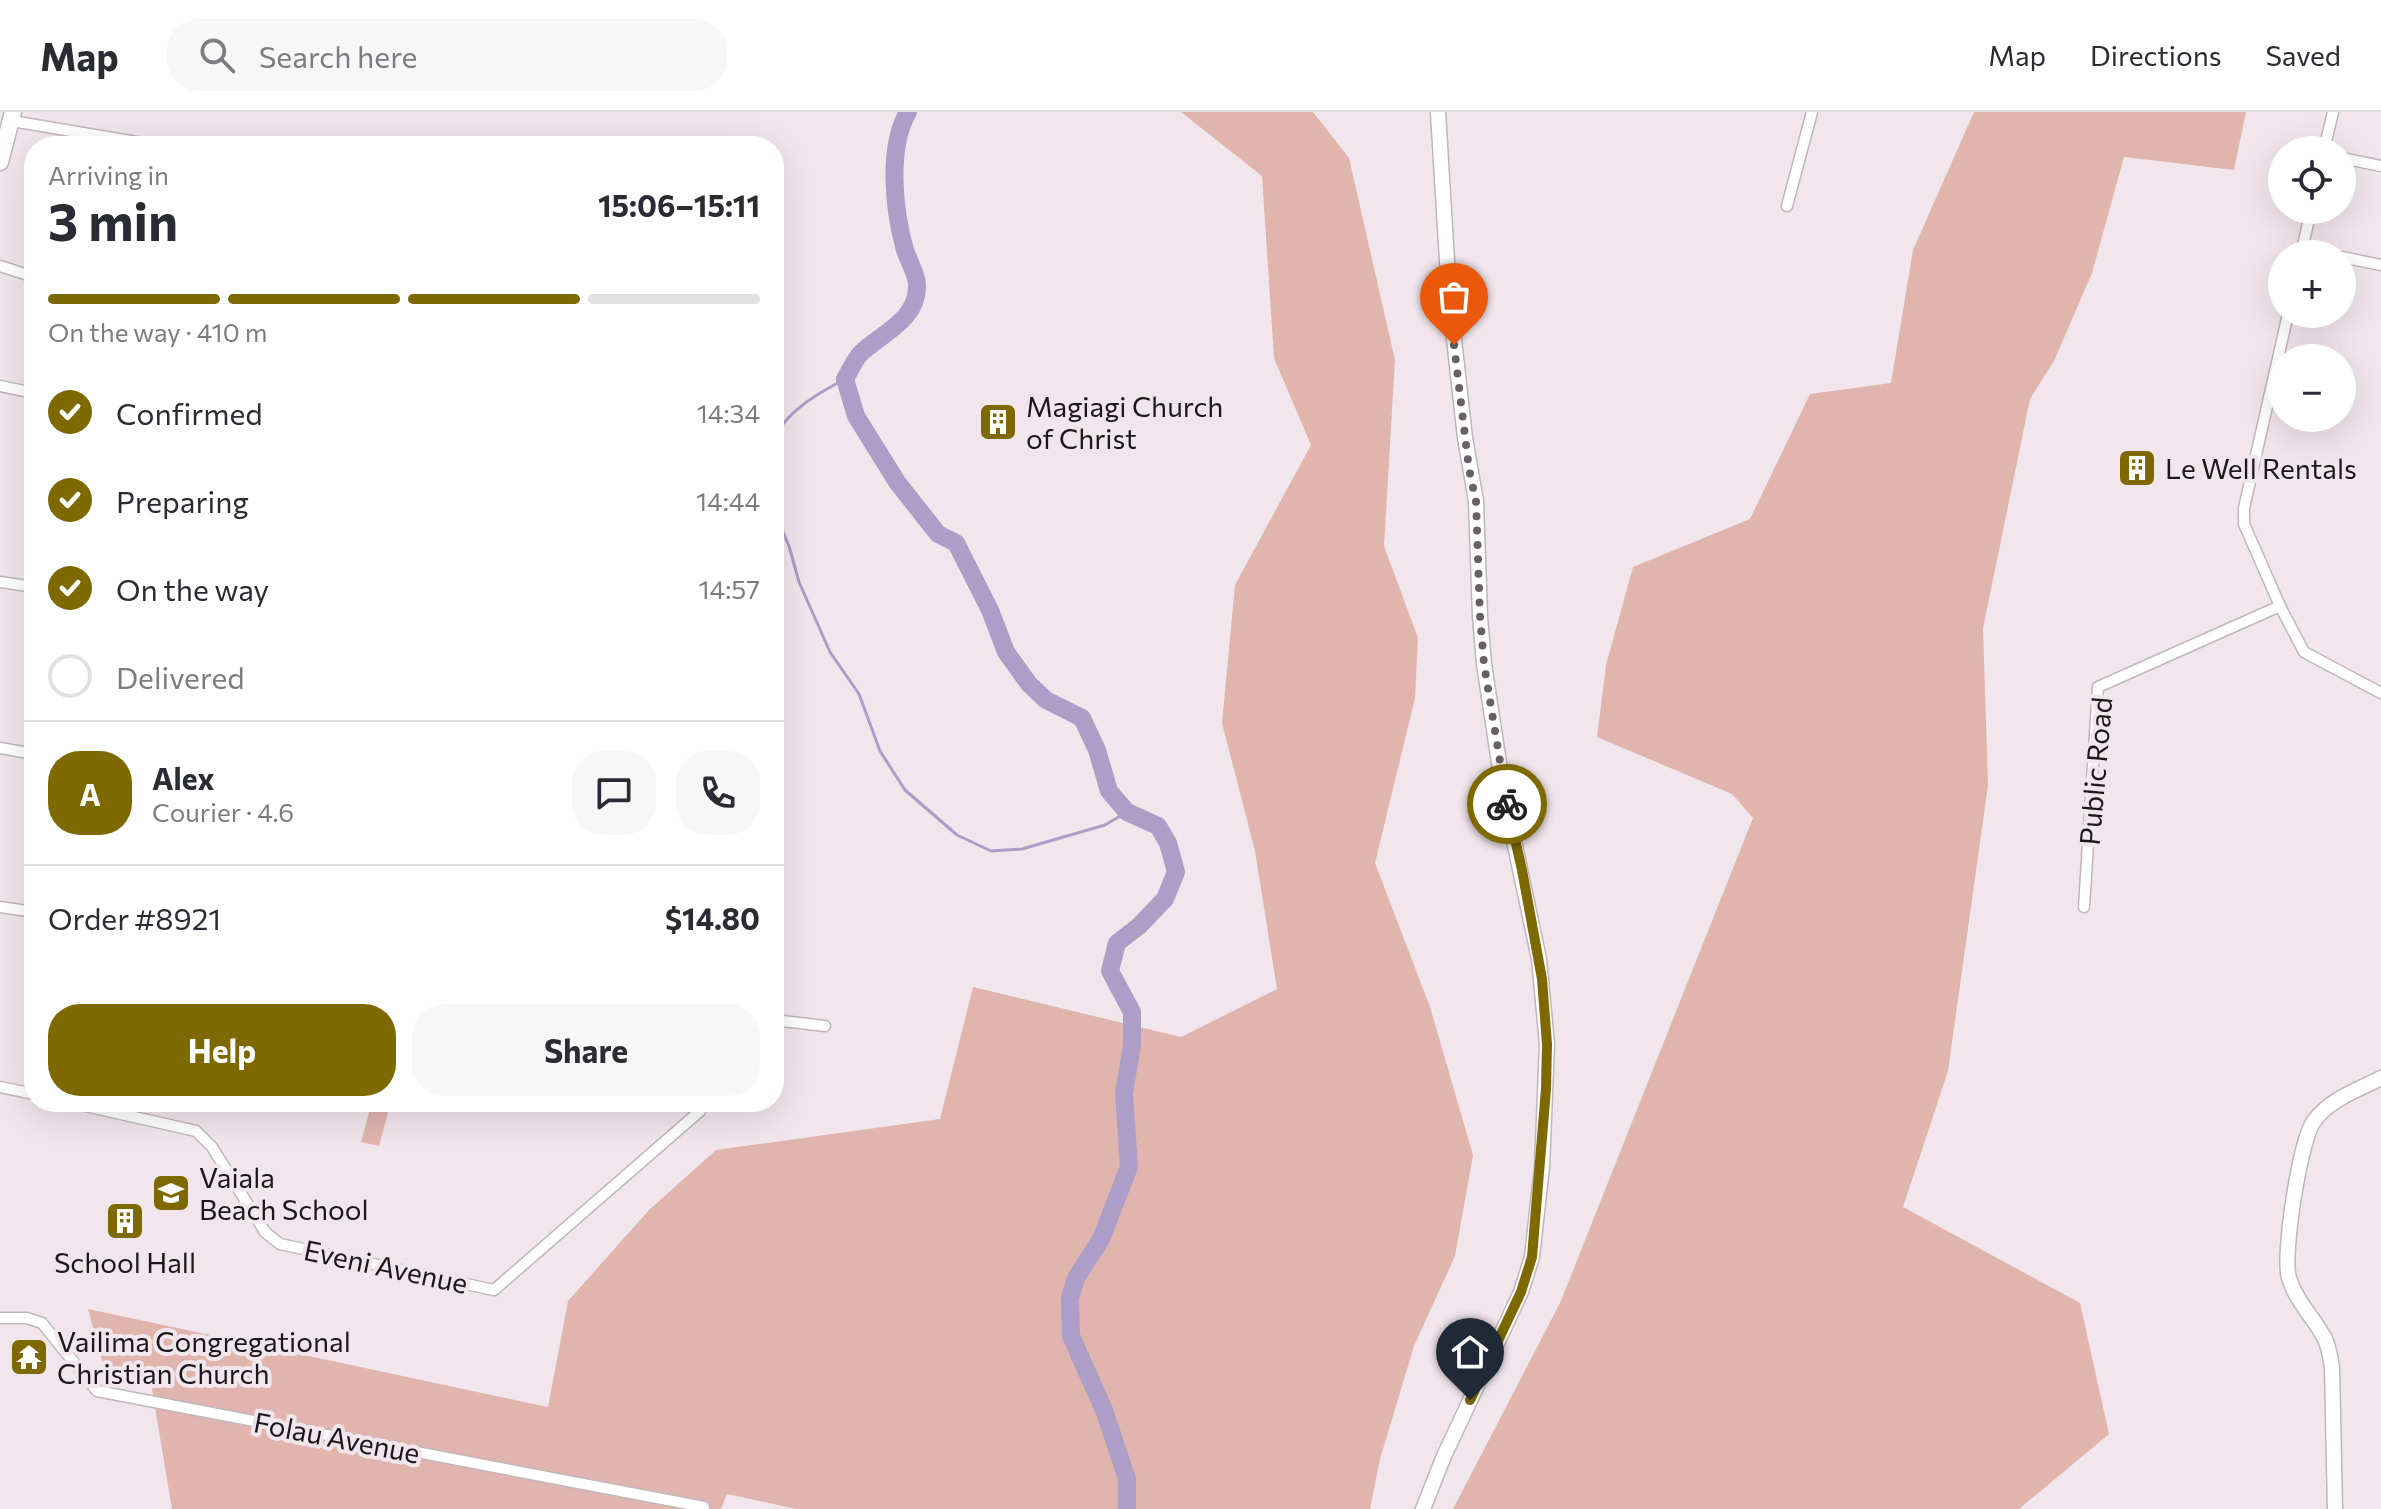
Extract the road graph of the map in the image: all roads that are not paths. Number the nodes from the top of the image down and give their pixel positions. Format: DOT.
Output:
graph roads {
  1 [pos="1438,112"];
  2 [pos="1812,112"];
  3 [pos="2333,112"];
  4 [pos="12,116"];
  5 [pos="111,136"];
  6 [pos="2327,136"];
  7 [pos="2356,161"];
  8 [pos="0,162"];
  9 [pos="2381,166"];
  10 [pos="1787,206"];
  11 [pos="2356,260"];
  12 [pos="2381,265"];
  13 [pos="0,266"];
  14 [pos="24,274"];
  15 [pos="2285,328"];
  16 [pos="0,386"];
  17 [pos="24,391"];
  18 [pos="0,582"];
  19 [pos="24,586"];
  20 [pos="2280,606"];
  21 [pos="2381,693"];
  22 [pos="0,748"];
  23 [pos="24,752"];
  24 [pos="0,907"];
  25 [pos="2084,907"];
  26 [pos="24,911"];
  27 [pos="784,1021"];
  28 [pos="825,1026"];
  29 [pos="2381,1078"];
  30 [pos="0,1087"];
  31 [pos="24,1092"];
  32 [pos="112,1112"];
  33 [pos="699,1112"];
  34 [pos="0,1318"];
  35 [pos="704,1507"];
  36 [pos="1423,1509"];
  37 [pos="2335,1509"];
  1 -- 36 [label="street"];
  2 -- 10 [label="street"];
  3 -- 6 [label="street"];
  4 -- 5 [label="street"];
  4 -- 8 [label="main road"];
  7 -- 9 [label="street"];
  11 -- 12 [label="street"];
  13 -- 14 [label="street"];
  15 -- 20 [label="street"];
  16 -- 17 [label="street"];
  18 -- 19 [label="street"];
  20 -- 21 [label="street"];
  20 -- 25 [label="street, Public Road"];
  22 -- 23 [label="street"];
  24 -- 26 [label="street"];
  27 -- 28 [label="street"];
  29 -- 37 [label="street"];
  30 -- 31 [label="street"];
  32 -- 33 [label="street, Eveni Avenue"];
  34 -- 35 [label="street, Folau Avenue"];
}
